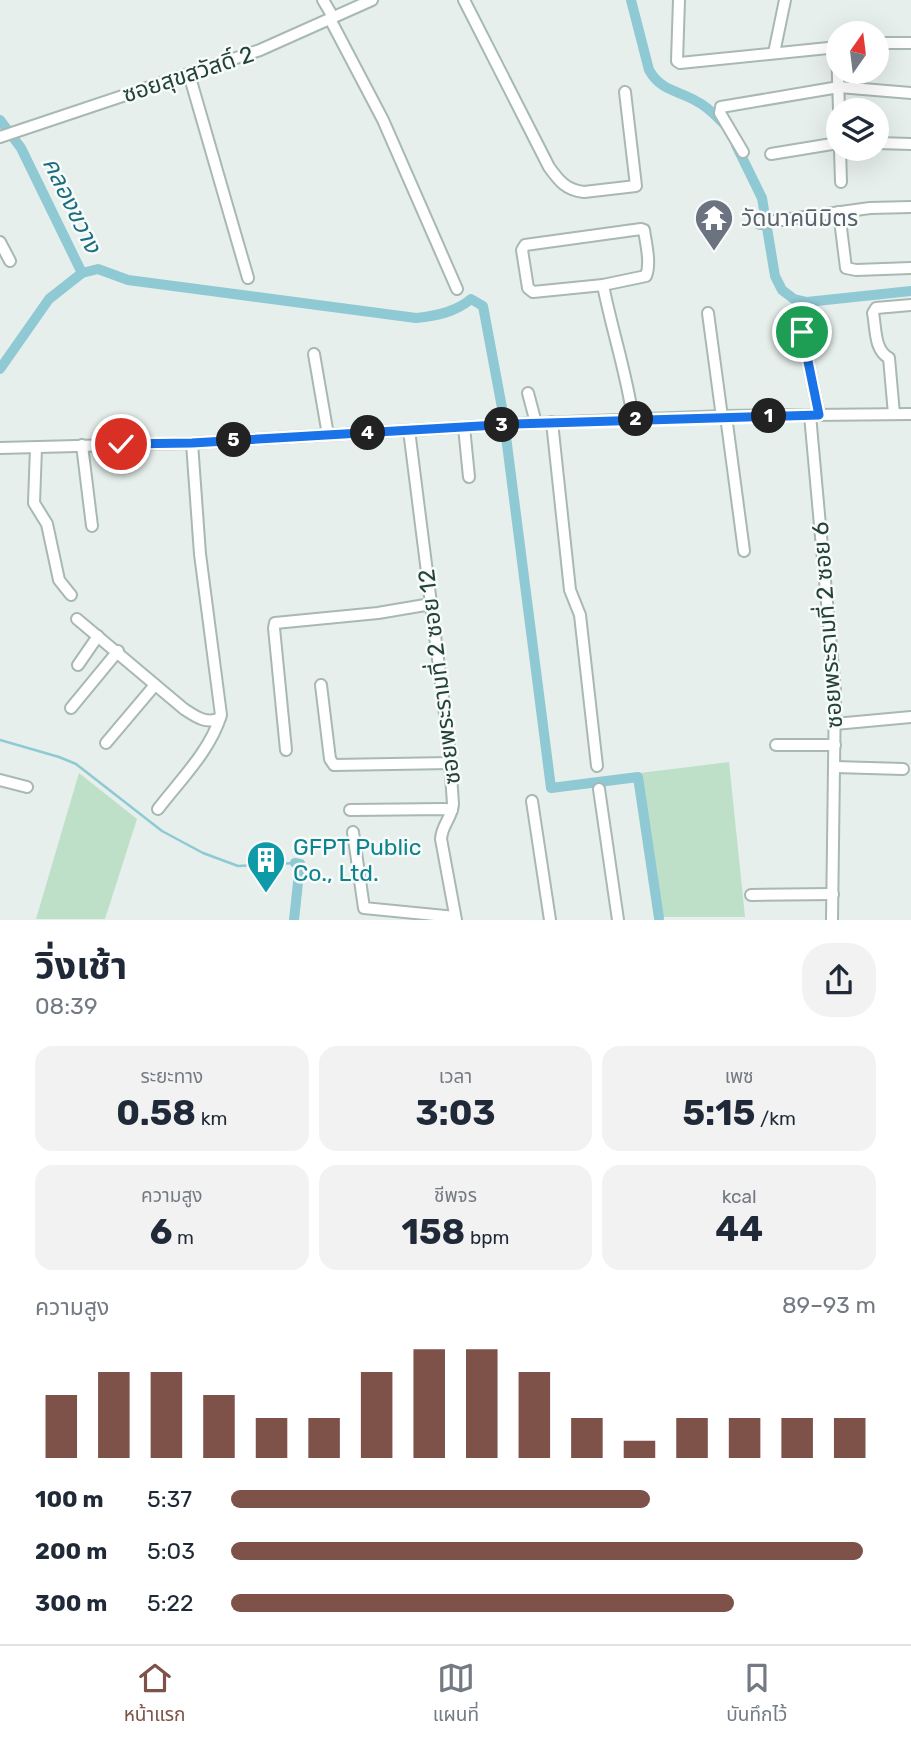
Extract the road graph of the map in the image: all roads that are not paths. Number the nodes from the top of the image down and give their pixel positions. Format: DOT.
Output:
graph roads {
  1 [pos="323,0"];
  2 [pos="372,0"];
  3 [pos="464,0"];
  4 [pos="679,0"];
  5 [pos="785,0"];
  6 [pos="332,18"];
  7 [pos="889,43"];
  8 [pos="911,43"];
  9 [pos="826,48"];
  10 [pos="774,53"];
  11 [pos="189,74"];
  12 [pos="839,84"];
  13 [pos="839,87"];
  14 [pos="625,92"];
  15 [pos="911,93"];
  16 [pos="839,98"];
  17 [pos="2,136"];
  18 [pos="889,143"];
  19 [pos="911,144"];
  20 [pos="826,145"];
  21 [pos="743,152"];
  22 [pos="771,154"];
  23 [pos="840,161"];
  24 [pos="841,183"];
  25 [pos="911,207"];
  26 [pos="839,212"];
  27 [pos="764,222"];
  28 [pos="0,242"];
  29 [pos="10,261"];
  30 [pos="911,268"];
  31 [pos="248,278"];
  32 [pos="603,285"];
  33 [pos="457,289"];
  34 [pos="911,304"];
  35 [pos="708,313"];
  36 [pos="802,332"];
  37 [pos="314,354"];
  38 [pos="528,393"];
  39 [pos="894,414"];
  40 [pos="911,414"];
  41 [pos="814,415"];
  42 [pos="724,416"];
  43 [pos="633,419"];
  44 [pos="552,422"];
  45 [pos="536,423"];
  46 [pos="464,427"];
  47 [pos="409,430"];
  48 [pos="328,435"];
  49 [pos="192,443"];
  50 [pos="82,445"];
  51 [pos="0,448"];
  52 [pos="36,448"];
  53 [pos="469,477"];
  54 [pos="92,526"];
  55 [pos="744,551"];
  56 [pos="71,595"];
  57 [pos="431,604"];
  58 [pos="77,619"];
  59 [pos="98,636"];
  60 [pos="118,651"];
  61 [pos="78,665"];
  62 [pos="155,685"];
  63 [pos="321,685"];
  64 [pos="71,708"];
  65 [pos="911,717"];
  66 [pos="220,719"];
  67 [pos="835,724"];
  68 [pos="106,743"];
  69 [pos="776,745"];
  70 [pos="835,745"];
  71 [pos="286,750"];
  72 [pos="450,763"];
  73 [pos="597,766"];
  74 [pos="835,767"];
  75 [pos="904,769"];
  76 [pos="0,780"];
  77 [pos="27,787"];
  78 [pos="599,789"];
  79 [pos="532,801"];
  80 [pos="158,808"];
  81 [pos="350,810"];
  82 [pos="452,810"];
  83 [pos="353,832"];
  84 [pos="833,894"];
  85 [pos="751,895"];
  86 [pos="456,918"];
  87 [pos="550,919"];
  88 [pos="618,919"];
  89 [pos="832,919"];
  1 -- 6 [label="street"];
  2 -- 6 [label="street, ซอยสุขสวัสดิ์ 2"];
  3 -- 14 [label="street"];
  4 -- 10 [label="street"];
  5 -- 10 [label="street"];
  6 -- 11 [label="street, ซอยสุขสวัสดิ์ 2"];
  6 -- 33 [label="street"];
  7 -- 8 [label="street"];
  9 -- 10 [label="street"];
  11 -- 17 [label="street, ซอยสุขสวัสดิ์ 2"];
  11 -- 31 [label="street"];
  12 -- 13 [label="street"];
  13 -- 15 [label="street"];
  13 -- 16 [label="street"];
  13 -- 21 [label="street"];
  18 -- 19 [label="street"];
  20 -- 22 [label="street"];
  23 -- 24 [label="street"];
  25 -- 26 [label="street"];
  26 -- 27 [label="street"];
  26 -- 30 [label="street"];
  28 -- 29 [label="street"];
  32 -- 32 [label="street"];
  32 -- 43 [label="street"];
  34 -- 39 [label="street"];
  35 -- 42 [label="street"];
  36 -- 41 [label="street, ซอยพระรามที่ 2 ซอย 6"];
  37 -- 48 [label="street"];
  38 -- 45 [label="street"];
  39 -- 40 [label="street"];
  39 -- 41 [label="street"];
  41 -- 42 [label="street"];
  41 -- 67 [label="street, ซอยพระรามที่ 2 ซอย 6"];
  42 -- 43 [label="street"];
  42 -- 55 [label="street"];
  43 -- 44 [label="street"];
  44 -- 45 [label="street"];
  44 -- 73 [label="street"];
  45 -- 46 [label="street"];
  46 -- 47 [label="street"];
  46 -- 53 [label="street"];
  47 -- 48 [label="street"];
  47 -- 57 [label="street, ซอยพระรามที่ 2 ซอย 12"];
  48 -- 49 [label="street"];
  49 -- 50 [label="street"];
  49 -- 66 [label="street"];
  50 -- 52 [label="street"];
  50 -- 54 [label="street"];
  51 -- 52 [label="street"];
  52 -- 56 [label="street"];
  57 -- 71 [label="street"];
  57 -- 72 [label="street, ซอยพระรามที่ 2 ซอย 12"];
  58 -- 59 [label="street"];
  59 -- 60 [label="street"];
  59 -- 61 [label="street"];
  60 -- 62 [label="street"];
  60 -- 64 [label="street"];
  62 -- 66 [label="street"];
  62 -- 68 [label="street"];
  63 -- 72 [label="street"];
  65 -- 67 [label="street"];
  66 -- 80 [label="street"];
  67 -- 70 [label="street, ซอยพระรามที่ 2 ซอย 6"];
  69 -- 70 [label="street"];
  70 -- 74 [label="street, ซอยพระรามที่ 2 ซอย 6"];
  72 -- 82 [label="street, ซอยพระรามที่ 2 ซอย 12"];
  74 -- 75 [label="street"];
  74 -- 84 [label="street, ซอยพระรามที่ 2 ซอย 6"];
  76 -- 77 [label="street"];
  78 -- 88 [label="street"];
  79 -- 87 [label="street"];
  81 -- 82 [label="street"];
  82 -- 86 [label="street, ซอยพระรามที่ 2 ซอย 12"];
  83 -- 86 [label="street"];
  84 -- 85 [label="street"];
  84 -- 89 [label="street, ซอยพระรามที่ 2 ซอย 6"];
}
